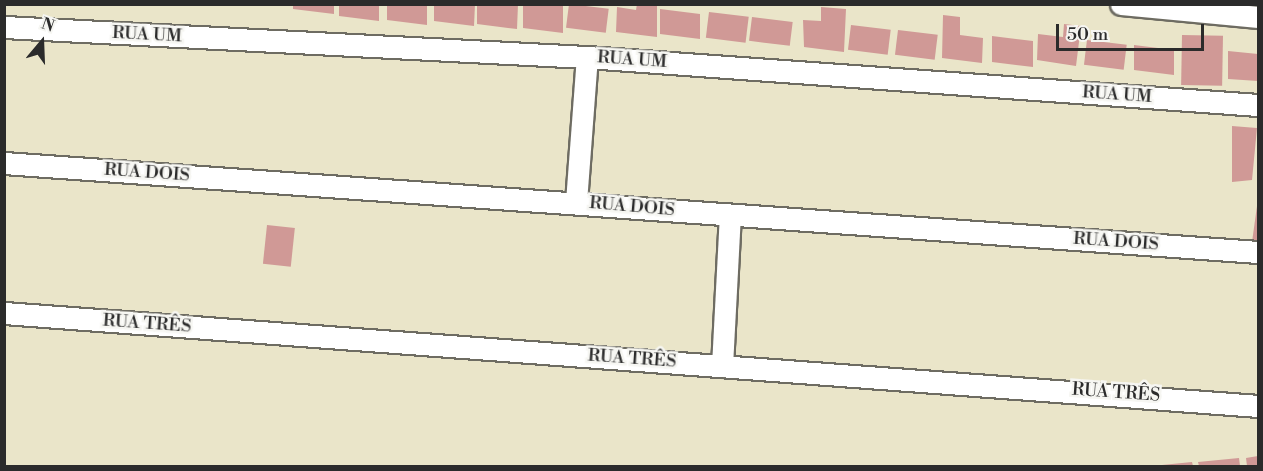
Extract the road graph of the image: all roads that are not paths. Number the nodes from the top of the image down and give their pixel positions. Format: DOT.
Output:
graph roads {
  1 [pos="1121,4"];
  2 [pos="1258,17"];
  3 [pos="4,27"];
  4 [pos="587,57"];
  5 [pos="1258,105"];
  6 [pos="4,163"];
  7 [pos="576,202"];
  8 [pos="730,215"];
  9 [pos="1258,252"];
  10 [pos="4,313"];
  11 [pos="722,366"];
  12 [pos="1258,405"];
  1 -- 2 [label="street"];
  3 -- 4 [label="street, RUA UM"];
  4 -- 5 [label="street, RUA UM"];
  4 -- 7 [label="street"];
  6 -- 7 [label="street, RUA DOIS"];
  7 -- 8 [label="street, RUA DOIS"];
  8 -- 9 [label="street, RUA DOIS"];
  8 -- 11 [label="street"];
  10 -- 11 [label="street, RUA TRÊS"];
  11 -- 12 [label="street, RUA TRÊS"];
}
